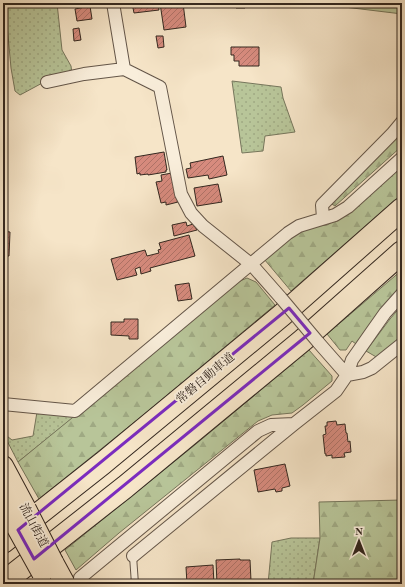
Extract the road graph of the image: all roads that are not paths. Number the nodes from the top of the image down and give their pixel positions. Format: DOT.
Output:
graph roads {
  1 [pos="113,3"];
  2 [pos="124,69"];
  3 [pos="47,82"];
  4 [pos="402,122"];
  5 [pos="402,158"];
  6 [pos="402,209"];
  7 [pos="323,218"];
  8 [pos="402,252"];
  9 [pos="252,265"];
  10 [pos="402,294"];
  11 [pos="402,344"];
  12 [pos="347,375"];
  13 [pos="3,404"];
  14 [pos="294,424"];
  15 [pos="3,466"];
  16 [pos="3,502"];
  17 [pos="19,514"];
  18 [pos="3,542"];
  19 [pos="133,556"];
  20 [pos="48,573"];
  21 [pos="73,581"];
  22 [pos="3,583"];
  23 [pos="135,584"];
  1 -- 2 [label="street"];
  2 -- 3 [label="street"];
  2 -- 9 [label="street"];
  4 -- 7 [label="street"];
  5 -- 7 [label="street"];
  6 -- 18 [label="highway, 常磐自動車道"];
  7 -- 9 [label="street"];
  8 -- 22 [label="highway"];
  9 -- 12 [label="street, bridge"];
  9 -- 13 [label="street"];
  10 -- 12 [label="street"];
  11 -- 12 [label="street"];
  12 -- 14 [label="street"];
  14 -- 19 [label="street"];
  14 -- 21 [label="street"];
  15 -- 17 [label="main road, 流山街道"];
  16 -- 17 [label="main road, 流山街道"];
  17 -- 20 [label="main road, 流山街道, bridge"];
  19 -- 23 [label="lane"];
  20 -- 21 [label="main road, 流山街道"];
}
